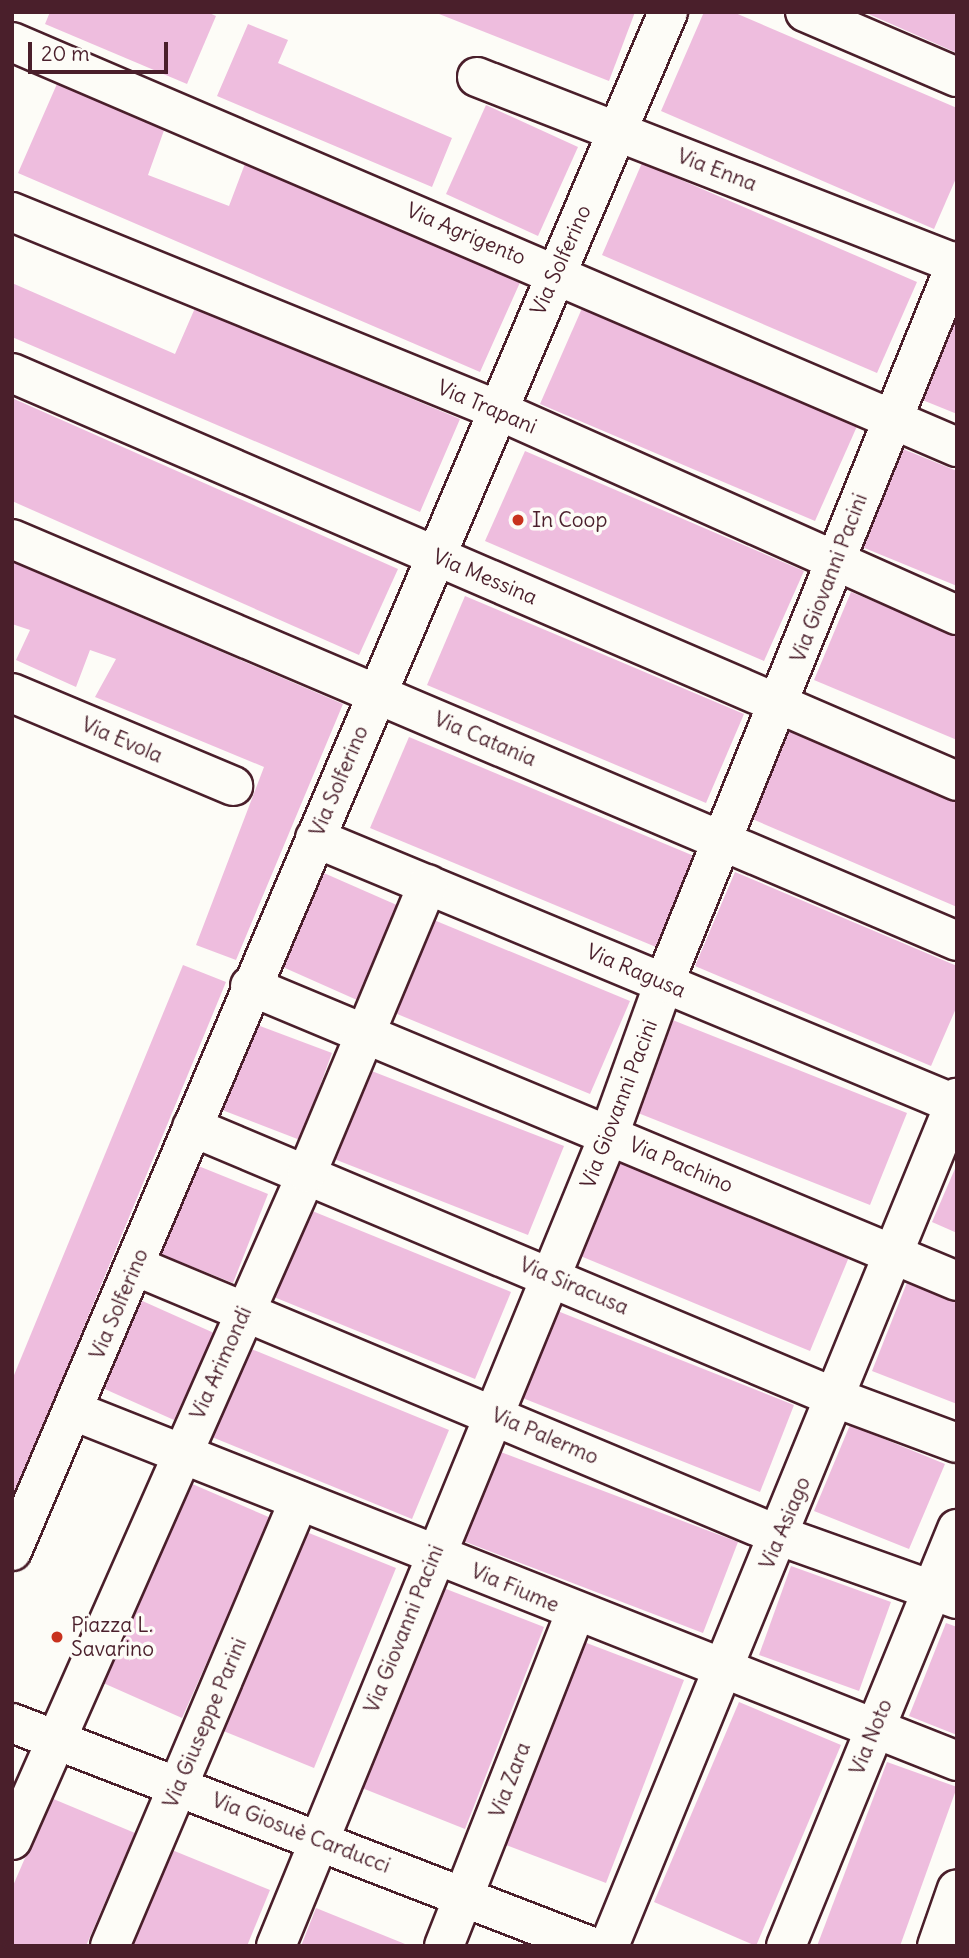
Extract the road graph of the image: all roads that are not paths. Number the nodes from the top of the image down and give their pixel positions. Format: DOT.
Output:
graph roads {
  1 [pos="668,12"];
  2 [pos="805,12"];
  3 [pos="12,42"];
  4 [pos="477,77"];
  5 [pos="957,77"];
  6 [pos="619,132"];
  7 [pos="12,212"];
  8 [pos="956,263"];
  9 [pos="555,272"];
  10 [pos="12,373"];
  11 [pos="495,409"];
  12 [pos="891,421"];
  13 [pos="957,447"];
  14 [pos="12,539"];
  15 [pos="437,557"];
  16 [pos="836,562"];
  17 [pos="957,615"];
  18 [pos="12,693"];
  19 [pos="376,693"];
  20 [pos="781,702"];
  21 [pos="957,781"];
  22 [pos="233,786"];
  23 [pos="314,838"];
  24 [pos="721,841"];
  25 [pos="428,884"];
  26 [pos="957,941"];
  27 [pos="664,983"];
  28 [pos="250,986"];
  29 [pos="368,1032"];
  30 [pos="956,1102"];
  31 [pos="192,1127"];
  32 [pos="609,1135"];
  33 [pos="307,1173"];
  34 [pos="894,1255"];
  35 [pos="135,1266"];
  36 [pos="550,1276"];
  37 [pos="957,1281"];
  38 [pos="244,1311"];
  39 [pos="836,1398"];
  40 [pos="74,1411"];
  41 [pos="494,1415"];
  42 [pos="957,1443"];
  43 [pos="182,1451"];
  44 [pos="299,1500"];
  45 [pos="957,1528"];
  46 [pos="780,1536"];
  47 [pos="12,1551"];
  48 [pos="433,1554"];
  49 [pos="944,1594"];
  50 [pos="575,1614"];
  51 [pos="720,1669"];
  52 [pos="12,1723"];
  53 [pos="873,1732"];
  54 [pos="57,1739"];
  55 [pos="957,1761"];
  56 [pos="179,1786"];
  57 [pos="12,1840"];
  58 [pos="319,1840"];
  59 [pos="957,1889"];
  60 [pos="464,1896"];
  61 [pos="110,1946"];
  62 [pos="276,1946"];
  63 [pos="444,1946"];
  64 [pos="590,1946"];
  65 [pos="609,1946"];
  66 [pos="786,1946"];
  67 [pos="937,1946"];
  1 -- 6 [label="street, Via Solferino"];
  2 -- 5 [label="street"];
  3 -- 9 [label="street, Via Agrigento"];
  4 -- 6 [label="street, Via Enna"];
  6 -- 8 [label="street, Via Enna"];
  6 -- 9 [label="street, Via Solferino"];
  7 -- 11 [label="street, Via Trapani"];
  8 -- 12 [label="street, Via Giovanni Pacini"];
  9 -- 11 [label="street, Via Solferino"];
  9 -- 12 [label="street, Via Agrigento"];
  10 -- 15 [label="street, Via Messina"];
  11 -- 15 [label="street, Via Solferino"];
  11 -- 16 [label="street, Via Trapani"];
  12 -- 13 [label="street, Via Agrigento"];
  12 -- 16 [label="street, Via Giovanni Pacini"];
  14 -- 19 [label="street, Via Catania"];
  15 -- 19 [label="street, Via Solferino"];
  15 -- 20 [label="street, Via Messina"];
  16 -- 17 [label="street, Via Trapani"];
  16 -- 20 [label="street, Via Giovanni Pacini"];
  18 -- 22 [label="street, Via Evola"];
  19 -- 23 [label="street, Via Solferino"];
  19 -- 24 [label="street, Via Catania"];
  20 -- 21 [label="street, Via Messina"];
  20 -- 24 [label="street, Via Giovanni Pacini"];
  23 -- 25 [label="street, Via Ragusa"];
  23 -- 28 [label="street, Via Solferino"];
  24 -- 26 [label="street, Via Catania"];
  24 -- 27 [label="street, Via Giovanni Pacini"];
  25 -- 27 [label="street, Via Ragusa"];
  25 -- 29 [label="street, Via Arimondi"];
  27 -- 30 [label="street, Via Ragusa"];
  27 -- 32 [label="street, Via Giovanni Pacini"];
  28 -- 29 [label="street, Via Pachino"];
  28 -- 31 [label="street, Via Solferino"];
  29 -- 32 [label="street, Via Pachino"];
  29 -- 33 [label="street, Via Arimondi"];
  30 -- 34 [label="street, Via Asiago"];
  31 -- 33 [label="street, Via Siracusa"];
  31 -- 35 [label="street, Via Solferino"];
  32 -- 34 [label="street, Via Pachino"];
  32 -- 36 [label="street, Via Giovanni Pacini"];
  33 -- 36 [label="street, Via Siracusa"];
  33 -- 38 [label="street, Via Arimondi"];
  34 -- 37 [label="street, Via Pachino"];
  34 -- 39 [label="street, Via Asiago"];
  35 -- 38 [label="street, Via Palermo"];
  35 -- 40 [label="street, Via Solferino"];
  36 -- 39 [label="street, Via Siracusa"];
  36 -- 41 [label="street, Via Giovanni Pacini"];
  38 -- 41 [label="street, Via Palermo"];
  38 -- 43 [label="street, Via Arimondi"];
  39 -- 42 [label="street, Via Siracusa"];
  39 -- 46 [label="street, Via Asiago"];
  40 -- 43 [label="street, Via Fiume"];
  40 -- 47 [label="street, Via Solferino"];
  41 -- 46 [label="street, Via Palermo"];
  41 -- 48 [label="street, Via Giovanni Pacini"];
  43 -- 44 [label="street, Via Fiume"];
  43 -- 54 [label="street, Via Arimondi"];
  44 -- 48 [label="street, Via Fiume"];
  44 -- 56 [label="street, Via Giuseppe Parini"];
  45 -- 49 [label="street, Via Noto"];
  46 -- 49 [label="street, Via Palermo"];
  46 -- 51 [label="street, Via Asiago"];
  48 -- 50 [label="street, Via Fiume"];
  48 -- 58 [label="street, Via Giovanni Pacini"];
  49 -- 53 [label="street, Via Noto"];
  50 -- 51 [label="street, Via Fiume"];
  50 -- 60 [label="street, Via Zara"];
  51 -- 53 [label="street, Via Fiume"];
  51 -- 65 [label="street, Via Asiago"];
  52 -- 54 [label="street, Via Giosuè Carducci"];
  53 -- 55 [label="street, Via Fiume"];
  53 -- 66 [label="street, Via Noto"];
  54 -- 56 [label="street, Via Giosuè Carducci"];
  54 -- 57 [label="street, Via Arimondi"];
  56 -- 58 [label="street, Via Giosuè Carducci"];
  56 -- 61 [label="street, Via Giuseppe Parini"];
  58 -- 60 [label="street, Via Giosuè Carducci"];
  58 -- 62 [label="street, Via Giovanni Pacini"];
  59 -- 67 [label="street"];
  60 -- 63 [label="street, Via Zara"];
  60 -- 64 [label="street, Via Giosuè Carducci"];
}
